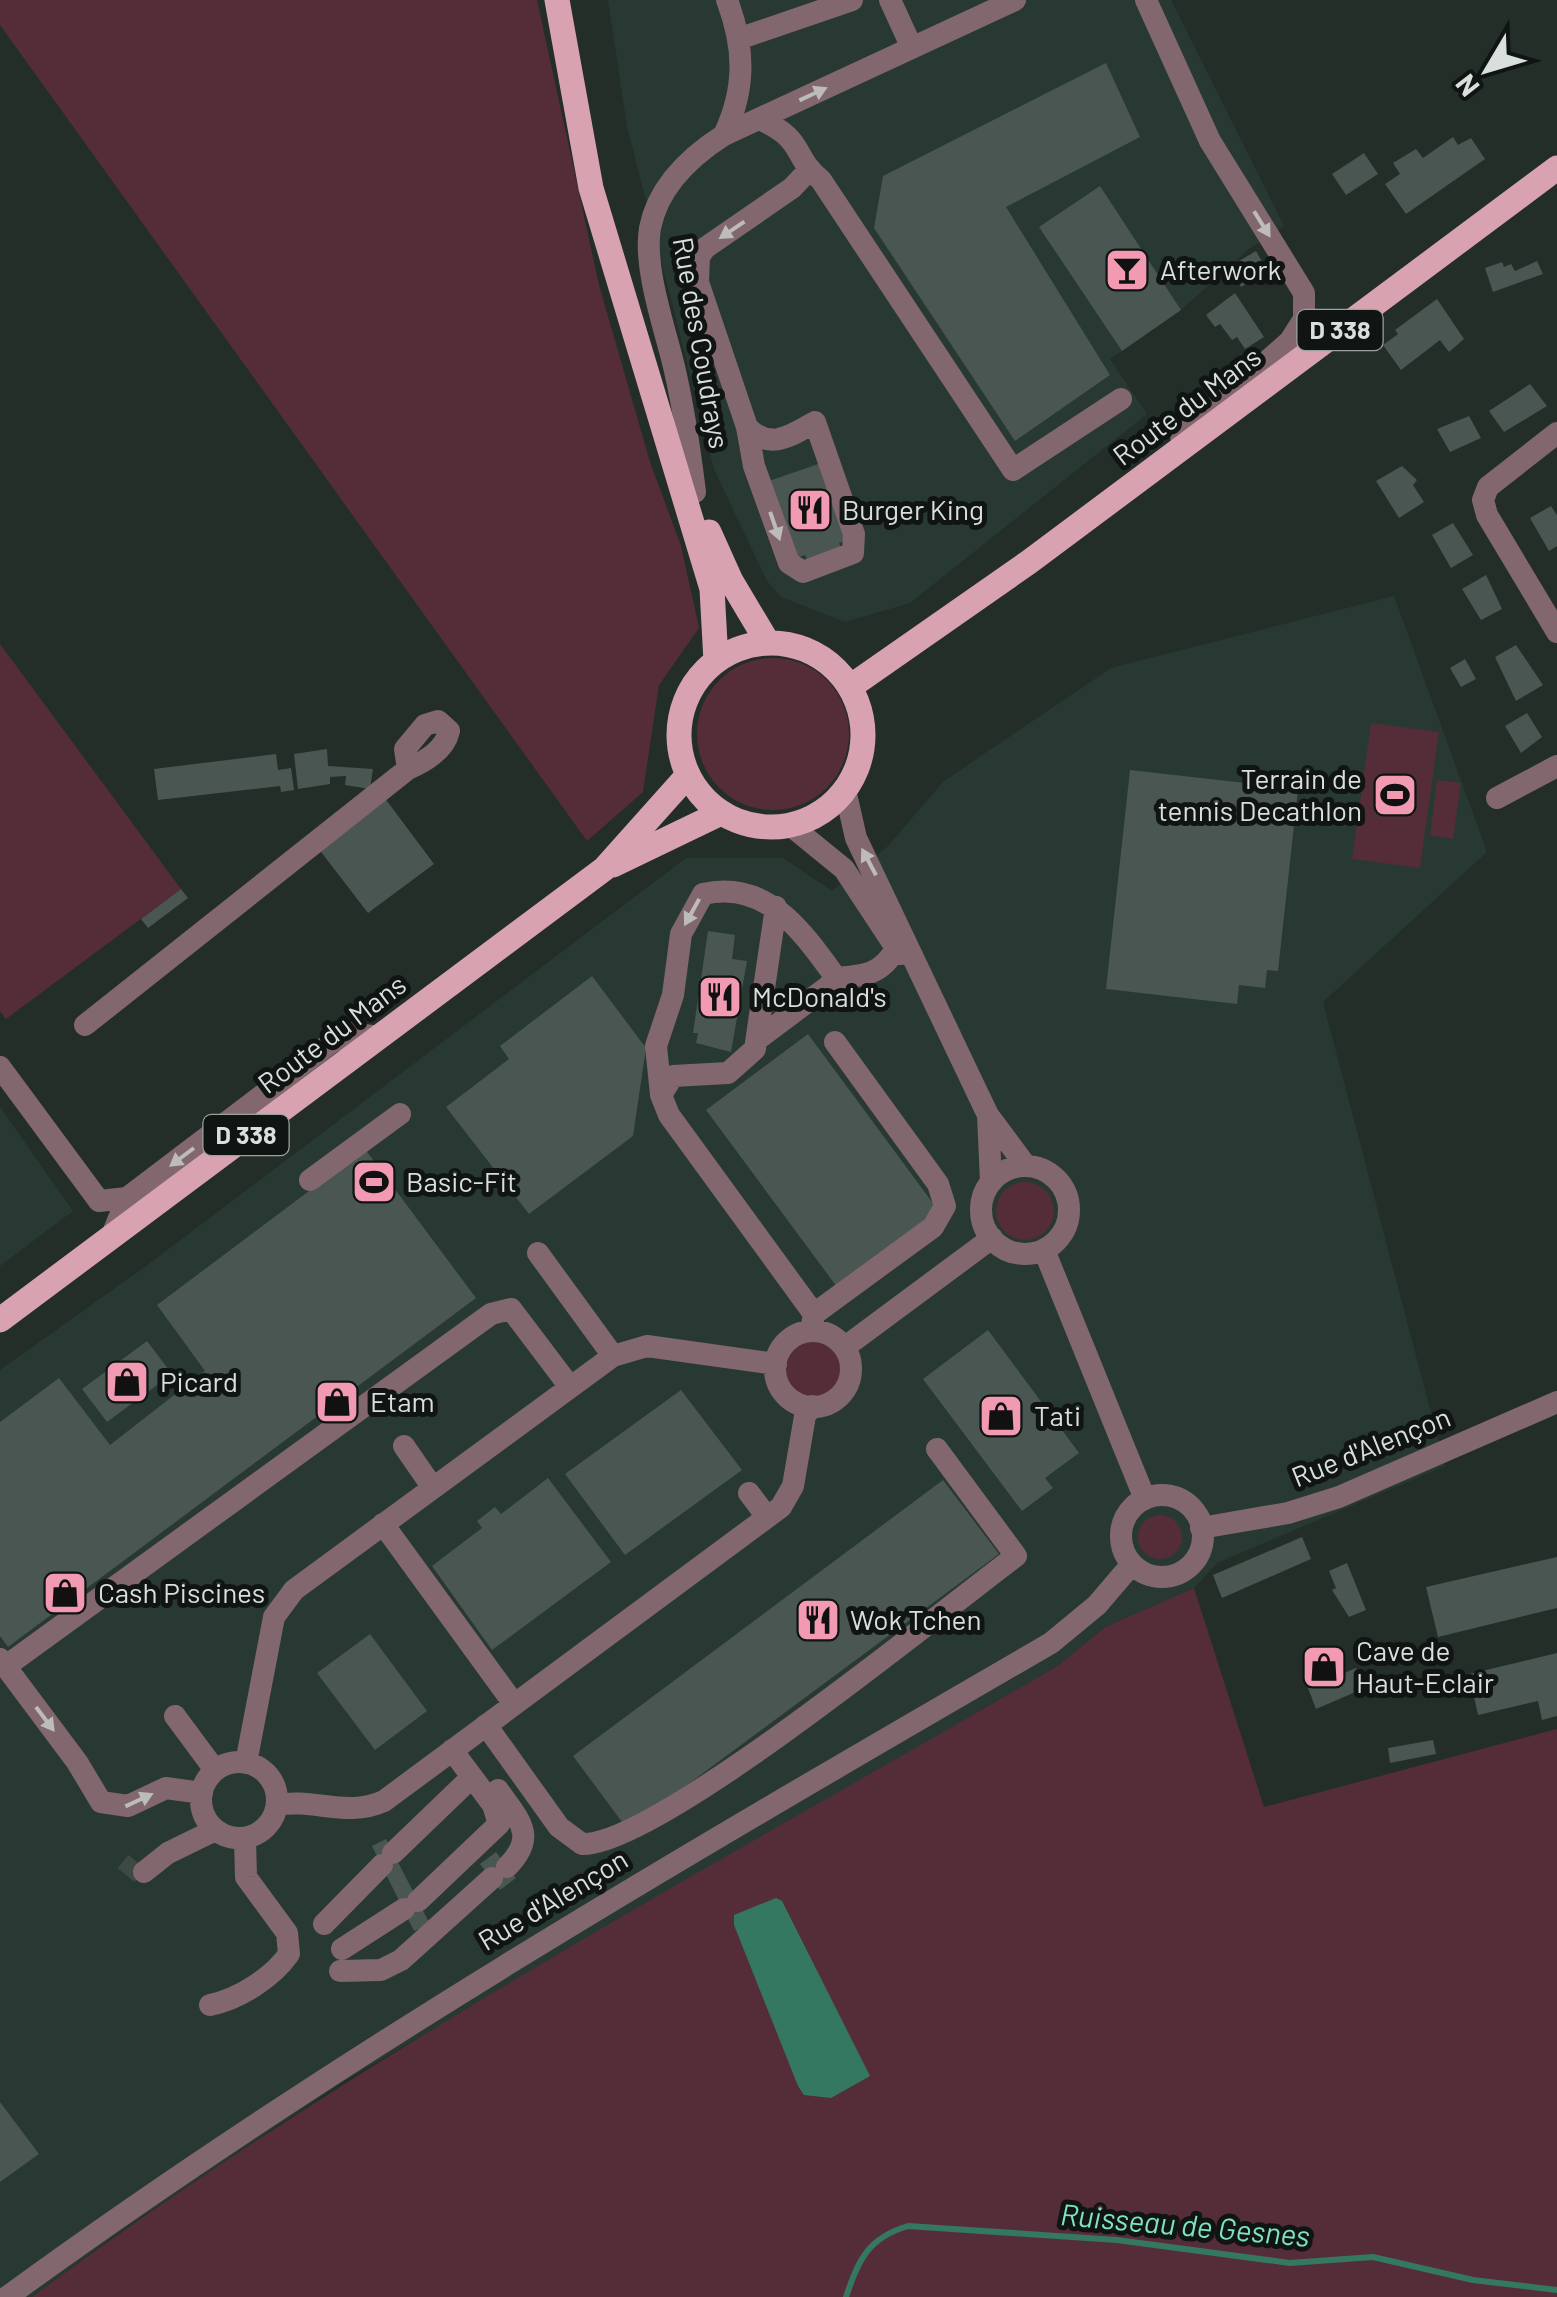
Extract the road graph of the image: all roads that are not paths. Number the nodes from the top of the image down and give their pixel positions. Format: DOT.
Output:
graph roads {
  1 [pos="558,0"];
  2 [pos="727,0"];
  3 [pos="852,0"];
  4 [pos="890,0"];
  5 [pos="1015,0"];
  6 [pos="1146,0"];
  7 [pos="738,39"];
  8 [pos="912,48"];
  9 [pos="759,119"];
  10 [pos="580,122"];
  11 [pos="724,135"];
  12 [pos="1557,168"];
  13 [pos="809,170"];
  14 [pos="1121,400"];
  15 [pos="747,427"];
  16 [pos="1557,433"];
  17 [pos="1122,491"];
  18 [pos="695,492"];
  19 [pos="1557,632"];
  20 [pos="768,642"];
  21 [pos="716,661"];
  22 [pos="850,687"];
  23 [pos="1557,766"];
  24 [pos="408,769"];
  25 [pos="688,775"];
  26 [pos="846,790"];
  27 [pos="1497,798"];
  28 [pos="721,812"];
  29 [pos="790,825"];
  30 [pos="604,869"];
  31 [pos="776,907"];
  32 [pos="896,948"];
  33 [pos="834,978"];
  34 [pos="940,1014"];
  35 [pos="85,1025"];
  36 [pos="378,1037"];
  37 [pos="758,1039"];
  38 [pos="835,1042"];
  39 [pos="4,1080"];
  40 [pos="661,1095"];
  41 [pos="400,1114"];
  42 [pos="988,1115"];
  43 [pos="1026,1166"];
  44 [pos="310,1180"];
  45 [pos="992,1182"];
  46 [pos="128,1198"];
  47 [pos="114,1233"];
  48 [pos="992,1238"];
  49 [pos="1044,1250"];
  50 [pos="538,1253"];
  51 [pos="0,1320"];
  52 [pos="812,1323"];
  53 [pos="844,1348"];
  54 [pos="612,1356"];
  55 [pos="776,1364"];
  56 [pos="570,1387"];
  57 [pos="1557,1402"];
  58 [pos="812,1406"];
  59 [pos="404,1446"];
  60 [pos="937,1449"];
  61 [pos="433,1488"];
  62 [pos="749,1493"];
  63 [pos="1145,1499"];
  64 [pos="767,1517"];
  65 [pos="383,1524"];
  66 [pos="1201,1528"];
  67 [pos="1132,1564"];
  68 [pos="3,1662"];
  69 [pos="514,1704"];
  70 [pos="175,1716"];
  71 [pos="486,1725"];
  72 [pos="458,1746"];
  73 [pos="246,1763"];
  74 [pos="215,1770"];
  75 [pos="472,1777"];
  76 [pos="277,1805"];
  77 [pos="206,1812"];
  78 [pos="244,1839"];
  79 [pos="140,1867"];
  80 [pos="324,1924"];
  81 [pos="210,2004"];
  82 [pos="7,2297"];
  1 -- 10 [label="main road"];
  2 -- 7 [label="street"];
  3 -- 7 [label="street"];
  4 -- 8 [label="street"];
  5 -- 8 [label="street, Rue des Coudrays"];
  6 -- 17 [label="street, one-way"];
  7 -- 11 [label="street"];
  9 -- 8 [label="street, Rue des Coudrays, one-way"];
  9 -- 11 [label="street, Rue des Coudrays"];
  9 -- 13 [label="street"];
  10 -- 18 [label="main road"];
  10 -- 21 [label="main road"];
  11 -- 18 [label="street, Rue des Coudrays"];
  12 -- 17 [label="main road, Route du Mans / D 338"];
  13 -- 14 [label="street"];
  13 -- 15 [label="street, one-way"];
  15 -- 15 [label="street, one-way"];
  16 -- 19 [label="street"];
  17 -- 22 [label="main road, Route du Mans / D 338"];
  18 -- 20 [label="main road"];
  20 -- 21 [label="main road"];
  20 -- 22 [label="main road"];
  21 -- 25 [label="main road"];
  22 -- 26 [label="main road"];
  23 -- 27 [label="street"];
  24 -- 35 [label="street"];
  25 -- 28 [label="main road"];
  25 -- 30 [label="main road, Route du Mans / D 338"];
  26 -- 29 [label="main road"];
  34 -- 26 [label="street, one-way"];
  28 -- 29 [label="main road"];
  28 -- 30 [label="main road, Route du Mans / D 338"];
  29 -- 32 [label="street"];
  30 -- 36 [label="main road, Route du Mans / D 338"];
  31 -- 33 [label="street"];
  31 -- 37 [label="street"];
  31 -- 40 [label="street, one-way"];
  32 -- 33 [label="street"];
  32 -- 34 [label="street"];
  33 -- 37 [label="street"];
  34 -- 42 [label="street"];
  36 -- 46 [label="street, one-way"];
  36 -- 47 [label="main road, Route du Mans / D 338"];
  37 -- 40 [label="street"];
  38 -- 52 [label="street"];
  39 -- 46 [label="street"];
  40 -- 52 [label="street"];
  41 -- 44 [label="street"];
  42 -- 43 [label="street"];
  42 -- 45 [label="street"];
  43 -- 45 [label="street"];
  43 -- 49 [label="street"];
  45 -- 48 [label="street"];
  46 -- 47 [label="street"];
  47 -- 51 [label="main road, Route du Mans / D 338"];
  48 -- 49 [label="street"];
  48 -- 53 [label="street"];
  49 -- 63 [label="street"];
  50 -- 54 [label="street"];
  52 -- 53 [label="street"];
  52 -- 55 [label="street"];
  53 -- 58 [label="street"];
  54 -- 55 [label="street"];
  54 -- 56 [label="street"];
  55 -- 58 [label="street"];
  56 -- 61 [label="street"];
  56 -- 68 [label="street"];
  57 -- 66 [label="street, Rue d'Alençon"];
  58 -- 64 [label="street"];
  59 -- 61 [label="street"];
  60 -- 71 [label="street"];
  61 -- 65 [label="street"];
  62 -- 64 [label="street"];
  63 -- 66 [label="street"];
  63 -- 67 [label="street"];
  64 -- 69 [label="street"];
  65 -- 69 [label="street"];
  65 -- 73 [label="street"];
  66 -- 67 [label="street"];
  67 -- 82 [label="street, Rue d'Alençon"];
  68 -- 77 [label="street, one-way"];
  69 -- 71 [label="street"];
  70 -- 74 [label="street"];
  71 -- 72 [label="street"];
  72 -- 75 [label="street"];
  72 -- 75 [label="street"];
  72 -- 76 [label="street"];
  73 -- 74 [label="street"];
  73 -- 76 [label="street"];
  74 -- 77 [label="street"];
  75 -- 80 [label="street"];
  76 -- 78 [label="street"];
  77 -- 78 [label="street"];
  77 -- 79 [label="street"];
  78 -- 81 [label="street"];
}
